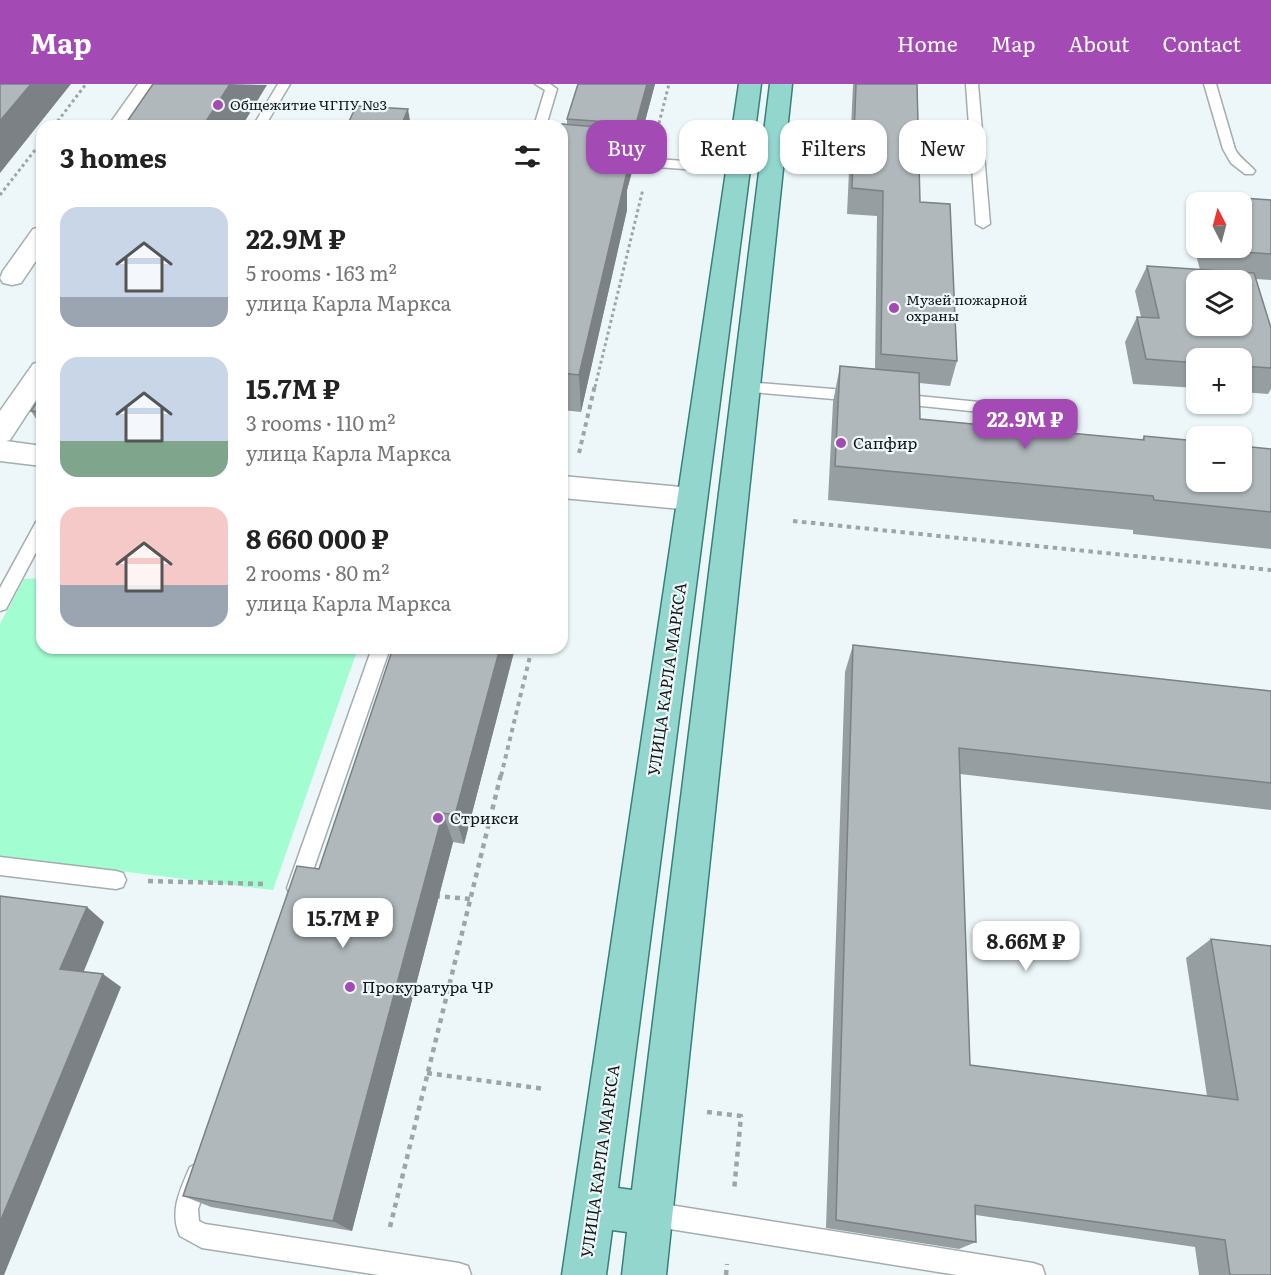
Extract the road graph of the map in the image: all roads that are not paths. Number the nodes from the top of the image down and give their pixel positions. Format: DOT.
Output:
graph roads {
  1 [pos="149,84"];
  2 [pos="284,84"];
  3 [pos="541,84"];
  4 [pos="750,84"];
  5 [pos="781,84"];
  6 [pos="972,84"];
  7 [pos="1210,84"];
  8 [pos="123,120"];
  9 [pos="263,120"];
  10 [pos="542,120"];
  11 [pos="745,120"];
  12 [pos="568,156"];
  13 [pos="679,165"];
  14 [pos="1249,171"];
  15 [pos="737,174"];
  16 [pos="983,224"];
  17 [pos="36,241"];
  18 [pos="6,277"];
  19 [pos="36,278"];
  20 [pos="36,379"];
  21 [pos="745,387"];
  22 [pos="990,408"];
  23 [pos="0,433"];
  24 [pos="0,451"];
  25 [pos="36,455"];
  26 [pos="568,488"];
  27 [pos="692,499"];
  28 [pos="732,503"];
  29 [pos="36,537"];
  30 [pos="0,604"];
  31 [pos="379,654"];
  32 [pos="0,866"];
  33 [pos="116,880"];
  34 [pos="290,907"];
  35 [pos="206,1153"];
  36 [pos="594,1206"];
  37 [pos="651,1214"];
  38 [pos="459,1275"];
  39 [pos="584,1275"];
  40 [pos="644,1275"];
  41 [pos="1033,1275"];
  1 -- 8 [label="street"];
  2 -- 9 [label="lane"];
  3 -- 10 [label="lane"];
  4 -- 11 [label="main road, УЛИЦА КАРЛА МАРКСА"];
  5 -- 21 [label="main road"];
  6 -- 16 [label="lane"];
  7 -- 14 [label="lane"];
  12 -- 13 [label="lane"];
  15 -- 27 [label="main road, УЛИЦА КАРЛА МАРКСА"];
  17 -- 18 [label="street"];
  18 -- 19 [label="street"];
  20 -- 23 [label="street"];
  21 -- 22 [label="lane"];
  21 -- 28 [label="main road"];
  24 -- 25 [label="street"];
  26 -- 27 [label="street"];
  27 -- 28 [label="main road"];
  27 -- 36 [label="main road, УЛИЦА КАРЛА МАРКСА"];
  28 -- 37 [label="main road"];
  29 -- 30 [label="lane"];
  31 -- 34 [label="lane"];
  32 -- 33 [label="lane"];
  35 -- 38 [label="lane"];
  36 -- 37 [label="main road"];
  36 -- 39 [label="main road, УЛИЦА КАРЛА МАРКСА"];
  37 -- 40 [label="main road"];
  37 -- 41 [label="lane"];
}
